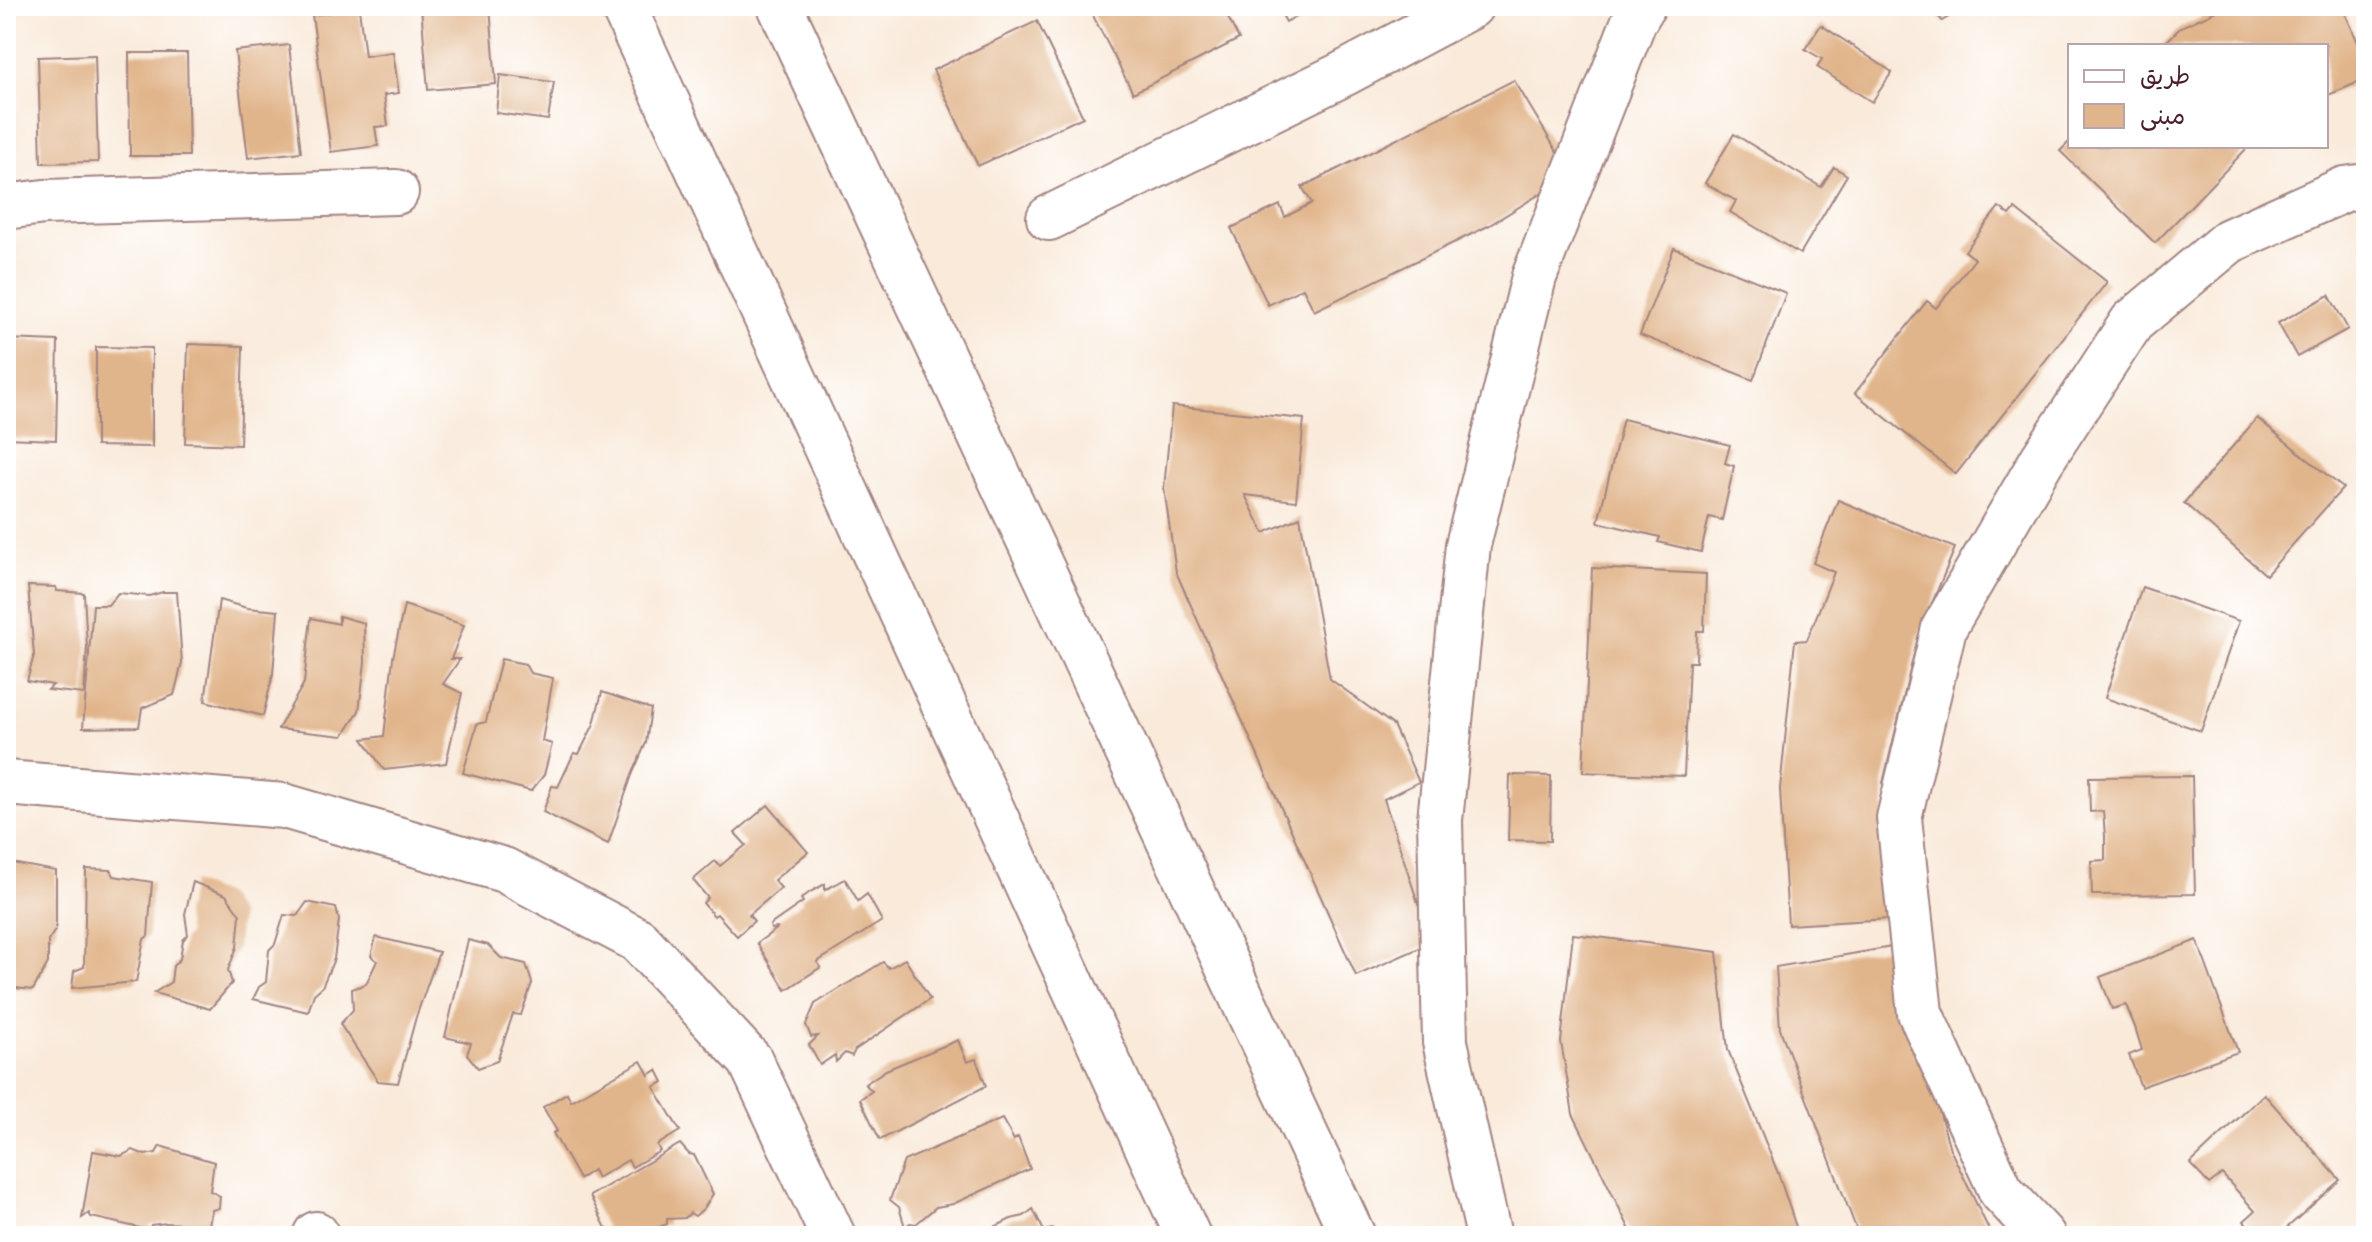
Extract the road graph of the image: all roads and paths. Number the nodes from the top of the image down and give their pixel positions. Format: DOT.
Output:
graph roads {
  1 [pos="623,6"];
  2 [pos="780,6"];
  3 [pos="1471,6"];
  4 [pos="1643,6"];
  5 [pos="2366,186"];
  6 [pos="396,192"];
  7 [pos="6,207"];
  8 [pos="1049,218"];
  9 [pos="6,783"];
  10 [pos="833,1236"];
  11 [pos="1188,1236"];
  12 [pos="1353,1236"];
  13 [pos="1489,1236"];
  14 [pos="2043,1236"];
  1 -- 11 [label="street"];
  2 -- 12 [label="street"];
  3 -- 8 [label="street"];
  4 -- 13 [label="street"];
  5 -- 14 [label="street"];
  6 -- 7 [label="street"];
  9 -- 10 [label="street"];
}
